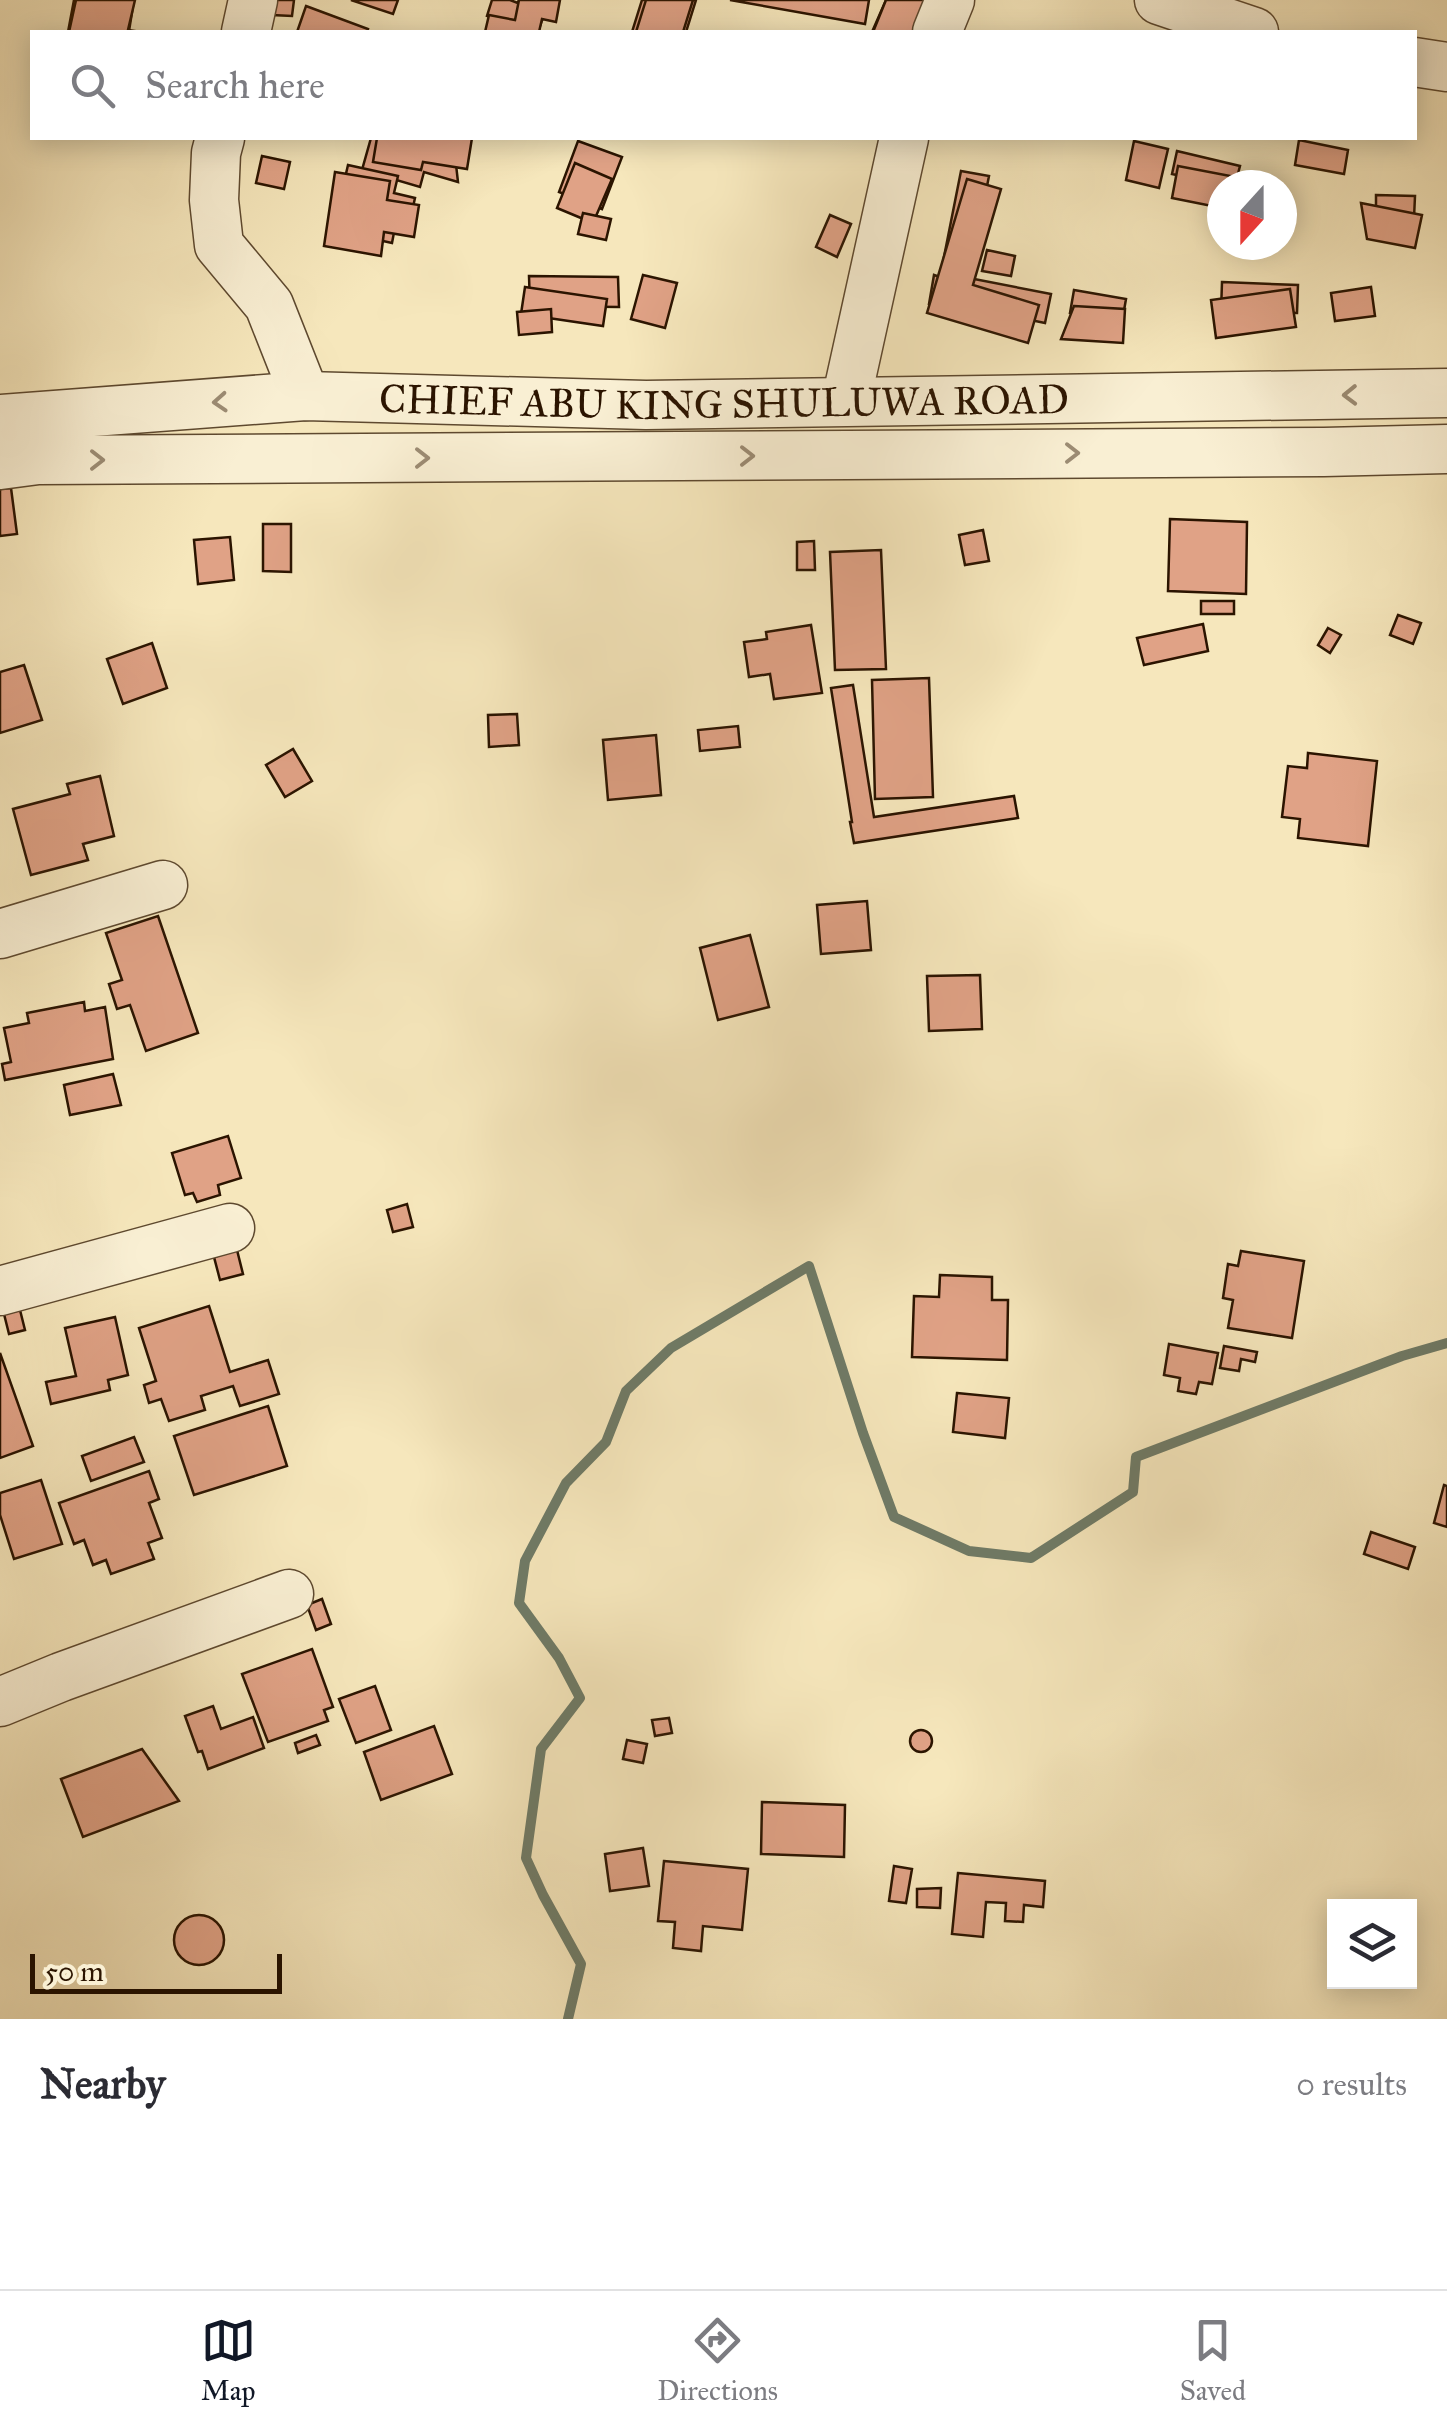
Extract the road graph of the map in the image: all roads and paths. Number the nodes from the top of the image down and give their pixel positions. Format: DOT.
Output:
graph roads {
  1 [pos="253,0"];
  2 [pos="950,0"];
  3 [pos="1159,0"];
  4 [pos="246,30"];
  5 [pos="938,30"];
  6 [pos="1248,30"];
  7 [pos="1417,62"];
  8 [pos="1447,67"];
  9 [pos="219,140"];
  10 [pos="904,140"];
  11 [pos="1447,393"];
  12 [pos="305,396"];
  13 [pos="846,402"];
  14 [pos="646,404"];
  15 [pos="0,420"];
  16 [pos="1447,449"];
  17 [pos="648,456"];
  18 [pos="0,466"];
  19 [pos="162,885"];
  20 [pos="0,934"];
  21 [pos="230,1228"];
  22 [pos="0,1291"];
  23 [pos="289,1594"];
  24 [pos="0,1702"];
  1 -- 4 [label="street"];
  2 -- 5 [label="street"];
  3 -- 6 [label="street"];
  7 -- 8 [label="street"];
  9 -- 12 [label="street"];
  10 -- 13 [label="street"];
  11 -- 13 [label="street, CHIEF ABU KING SHULUWA ROAD, one-way"];
  12 -- 14 [label="street, CHIEF ABU KING SHULUWA ROAD"];
  12 -- 15 [label="street, CHIEF ABU KING SHULUWA ROAD, one-way"];
  13 -- 14 [label="street, CHIEF ABU KING SHULUWA ROAD"];
  14 -- 17 [label="street"];
  17 -- 16 [label="street, one-way"];
  18 -- 17 [label="street, one-way"];
  19 -- 20 [label="street"];
  21 -- 22 [label="street"];
  23 -- 24 [label="street"];
}
